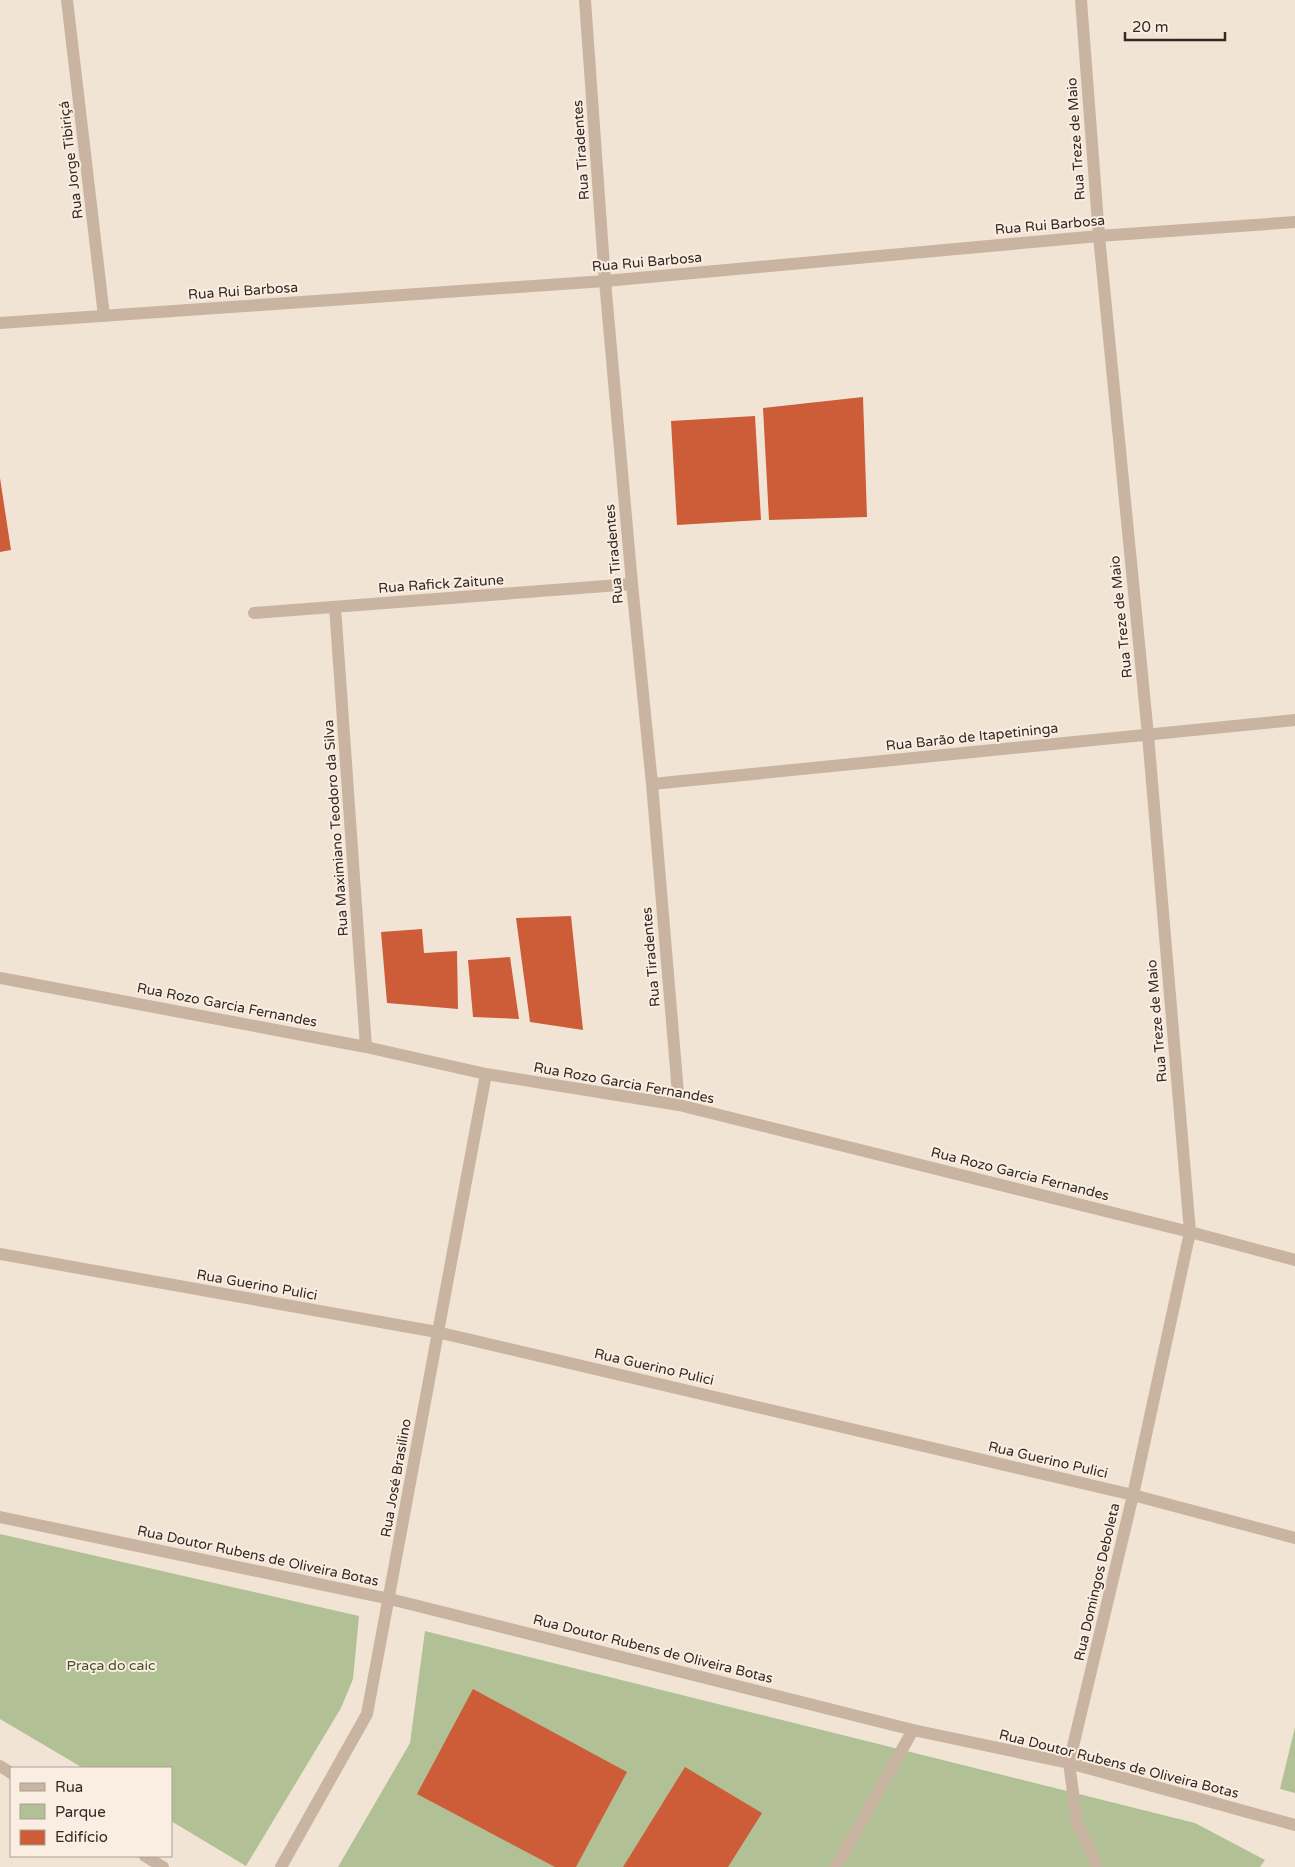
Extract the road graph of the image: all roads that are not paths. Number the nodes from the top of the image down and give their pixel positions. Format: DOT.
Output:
graph roads {
  1 [pos="67,0"];
  2 [pos="585,0"];
  3 [pos="1081,0"];
  4 [pos="1295,222"];
  5 [pos="1099,236"];
  6 [pos="605,281"];
  7 [pos="104,316"];
  8 [pos="0,323"];
  9 [pos="632,584"];
  10 [pos="335,607"];
  11 [pos="254,613"];
  12 [pos="1295,720"];
  13 [pos="1148,735"];
  14 [pos="652,784"];
  15 [pos="0,978"];
  16 [pos="366,1047"];
  17 [pos="486,1074"];
  18 [pos="679,1105"];
  19 [pos="1190,1232"];
  20 [pos="0,1254"];
  21 [pos="1295,1260"];
  22 [pos="437,1332"];
  23 [pos="1133,1495"];
  24 [pos="0,1517"];
  25 [pos="1295,1538"];
  26 [pos="390,1599"];
  27 [pos="913,1730"];
  28 [pos="1069,1763"];
  29 [pos="1295,1825"];
  30 [pos="147,1857"];
  31 [pos="163,1867"];
  32 [pos="281,1867"];
  33 [pos="836,1867"];
  34 [pos="1097,1867"];
  1 -- 7 [label="street, Rua Jorge Tibiriçá"];
  2 -- 6 [label="street, Rua Tiradentes"];
  3 -- 5 [label="street, Rua Treze de Maio"];
  4 -- 5 [label="street, Rua Rui Barbosa"];
  5 -- 6 [label="street, Rua Rui Barbosa"];
  5 -- 13 [label="street, Rua Treze de Maio"];
  6 -- 7 [label="street, Rua Rui Barbosa"];
  6 -- 9 [label="street, Rua Tiradentes"];
  7 -- 8 [label="street, Rua Rui Barbosa"];
  9 -- 10 [label="street, Rua Rafick Zaitune"];
  9 -- 14 [label="street, Rua Tiradentes"];
  10 -- 11 [label="street, Rua Rafick Zaitune"];
  10 -- 16 [label="street, Rua Maximiano Teodoro da Silva"];
  12 -- 13 [label="street, Rua Barão de Itapetininga"];
  13 -- 14 [label="street, Rua Barão de Itapetininga"];
  13 -- 19 [label="street, Rua Treze de Maio"];
  14 -- 18 [label="street, Rua Tiradentes"];
  15 -- 16 [label="street, Rua Rozo Garcia Fernandes"];
  16 -- 17 [label="street, Rua Rozo Garcia Fernandes"];
  17 -- 18 [label="street, Rua Rozo Garcia Fernandes"];
  17 -- 22 [label="street, Rua José Brasilino"];
  18 -- 19 [label="street, Rua Rozo Garcia Fernandes"];
  19 -- 21 [label="street, Rua Rozo Garcia Fernandes"];
  19 -- 23 [label="street, Rua Domingos Deboleta"];
  20 -- 22 [label="street, Rua Guerino Pulici"];
  22 -- 23 [label="street, Rua Guerino Pulici"];
  22 -- 26 [label="street, Rua José Brasilino"];
  23 -- 25 [label="street, Rua Guerino Pulici"];
  23 -- 28 [label="street, Rua Domingos Deboleta"];
  24 -- 26 [label="street, Rua Doutor Rubens de Oliveira Botas"];
  26 -- 27 [label="street, Rua Doutor Rubens de Oliveira Botas"];
  26 -- 32 [label="street, Rua José Brasilino"];
  27 -- 28 [label="street, Rua Doutor Rubens de Oliveira Botas"];
  27 -- 33 [label="street"];
  28 -- 29 [label="street, Rua Doutor Rubens de Oliveira Botas"];
  28 -- 34 [label="street"];
  30 -- 31 [label="street"];
}
